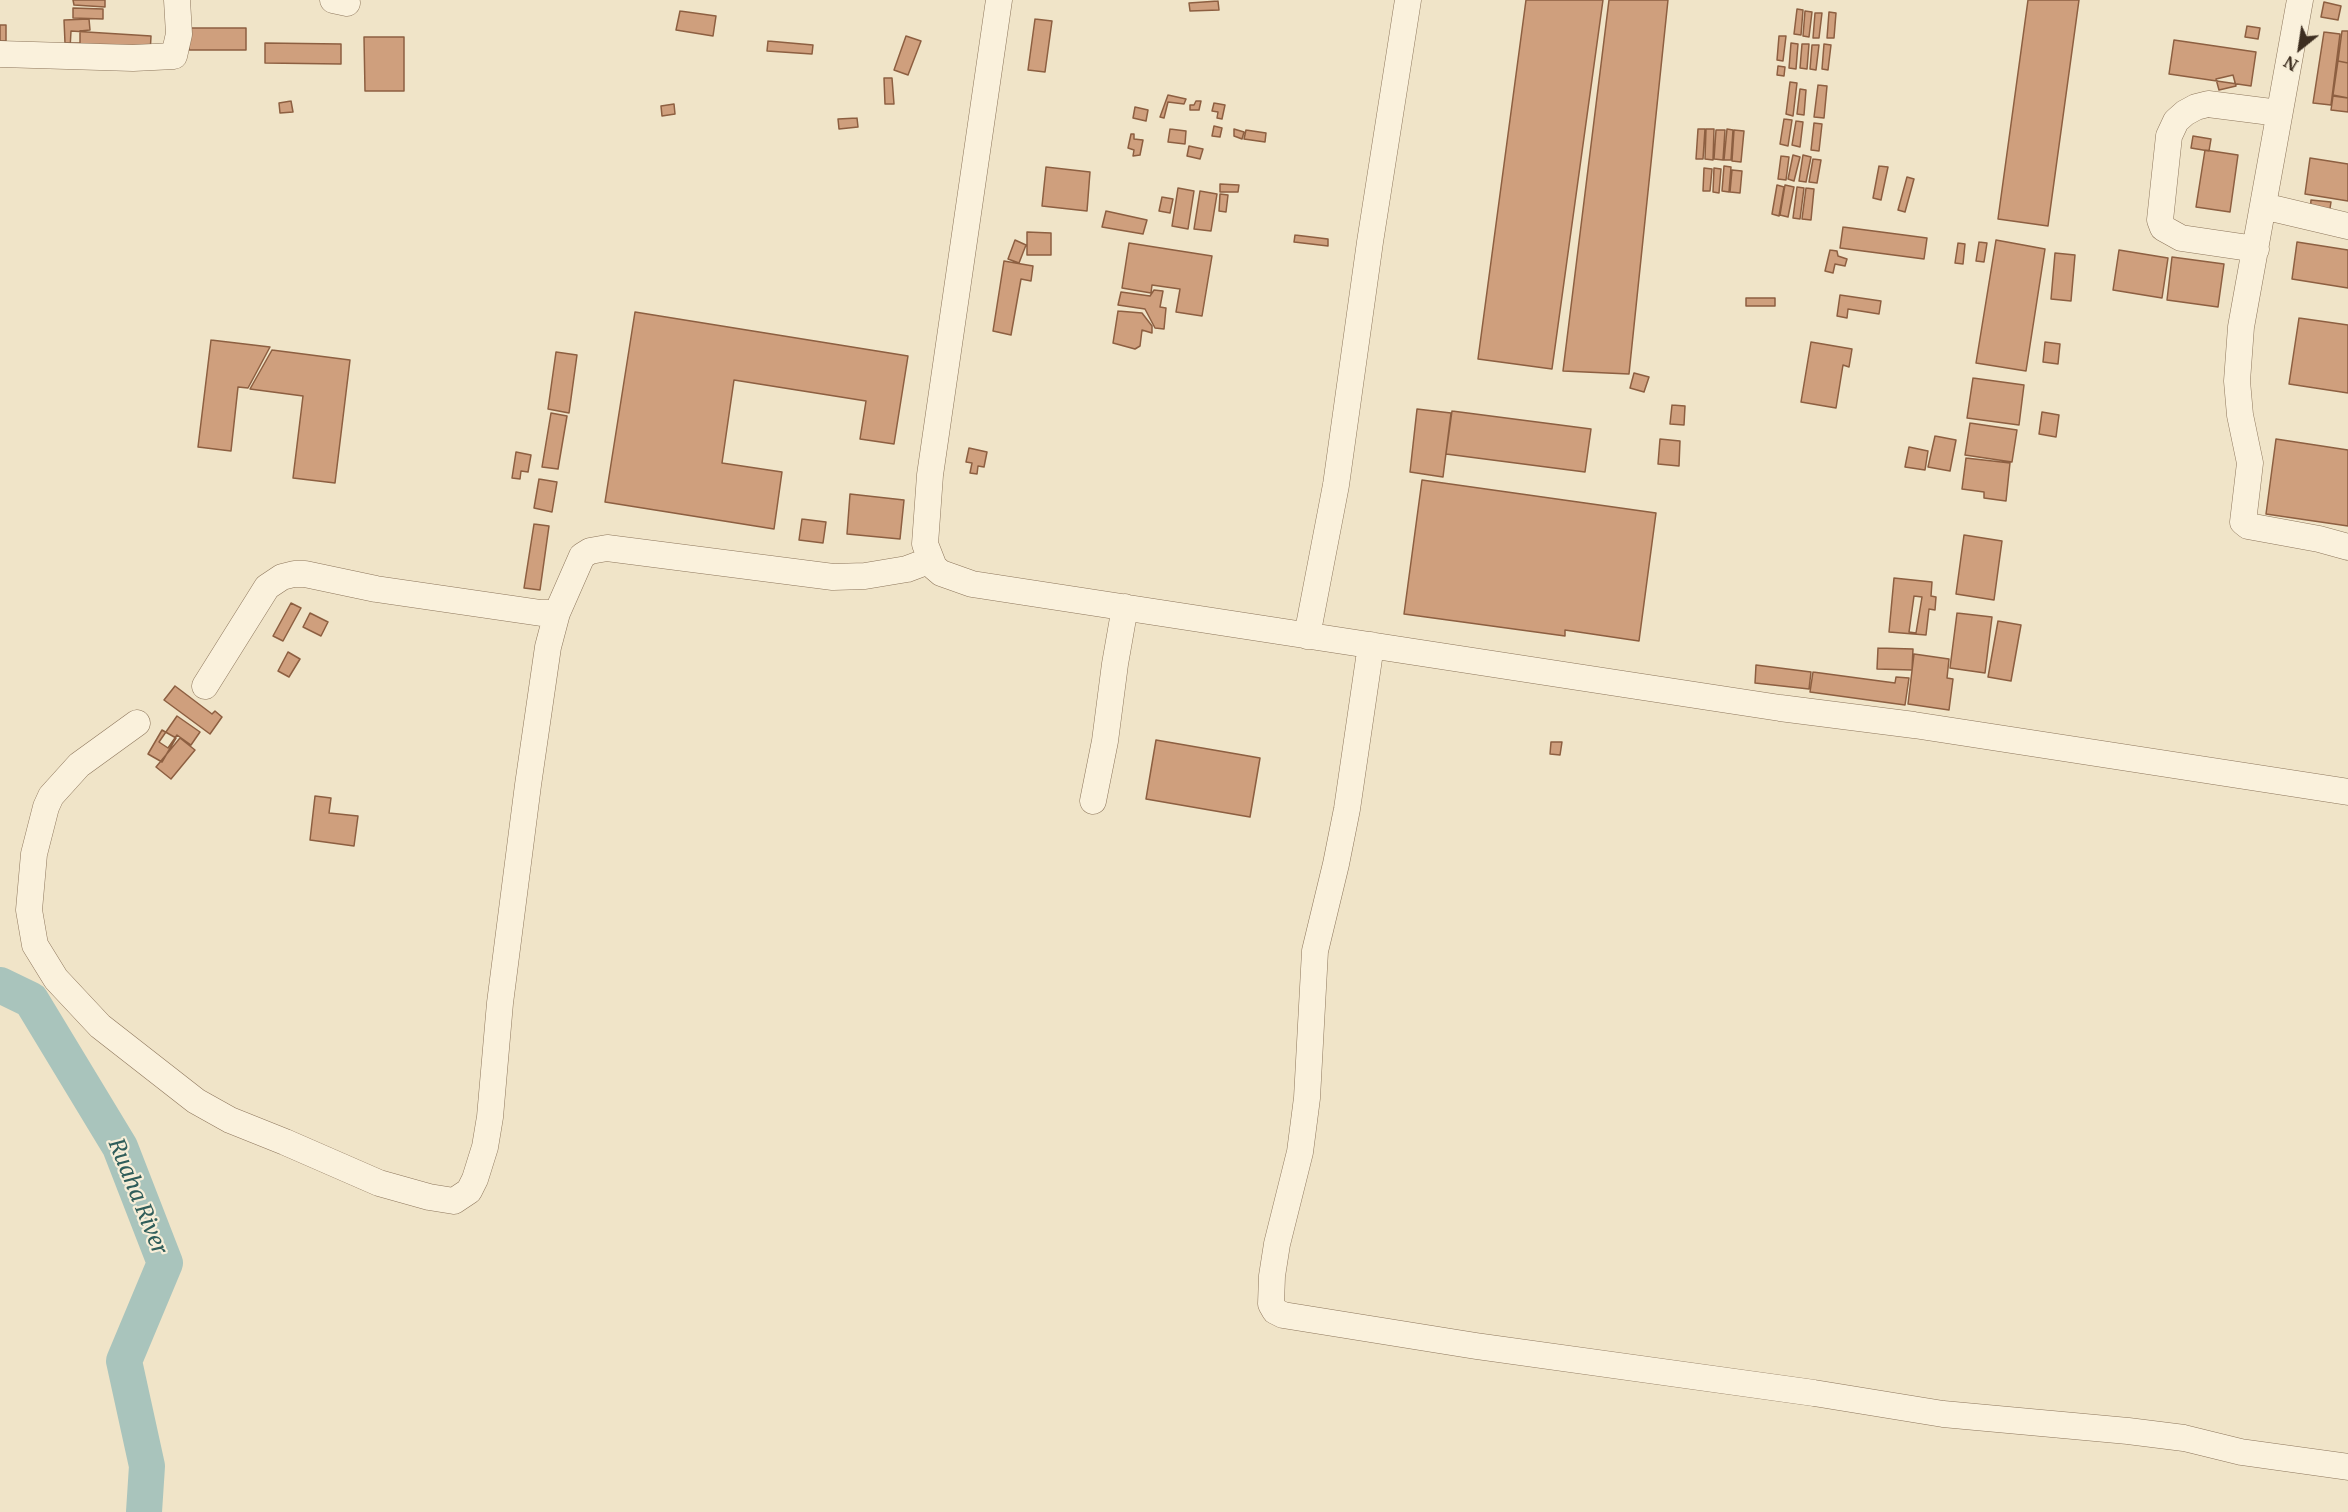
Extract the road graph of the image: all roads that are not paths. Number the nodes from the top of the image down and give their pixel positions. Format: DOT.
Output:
graph roads {
  1 [pos="177,0"];
  2 [pos="999,0"];
  3 [pos="1408,0"];
  4 [pos="2300,0"];
  5 [pos="0,54"];
  6 [pos="2279,113"];
  7 [pos="2263,206"];
  8 [pos="2348,226"];
  9 [pos="2256,249"];
  10 [pos="2348,547"];
  11 [pos="931,560"];
  12 [pos="1125,607"];
  13 [pos="557,613"];
  14 [pos="1307,636"];
  15 [pos="1371,645"];
  16 [pos="205,686"];
  17 [pos="137,723"];
  18 [pos="2348,792"];
  19 [pos="1093,801"];
  20 [pos="2348,1467"];
  1 -- 5 [label="lane"];
  2 -- 11 [label="lane"];
  3 -- 14 [label="lane"];
  4 -- 6 [label="lane"];
  6 -- 7 [label="lane"];
  6 -- 9 [label="lane"];
  7 -- 8 [label="lane"];
  7 -- 9 [label="lane"];
  9 -- 10 [label="lane"];
  11 -- 12 [label="lane"];
  11 -- 13 [label="lane"];
  12 -- 14 [label="lane"];
  12 -- 19 [label="lane"];
  13 -- 16 [label="lane"];
  13 -- 17 [label="lane"];
  14 -- 15 [label="lane"];
  15 -- 18 [label="lane"];
  15 -- 20 [label="lane"];
}
